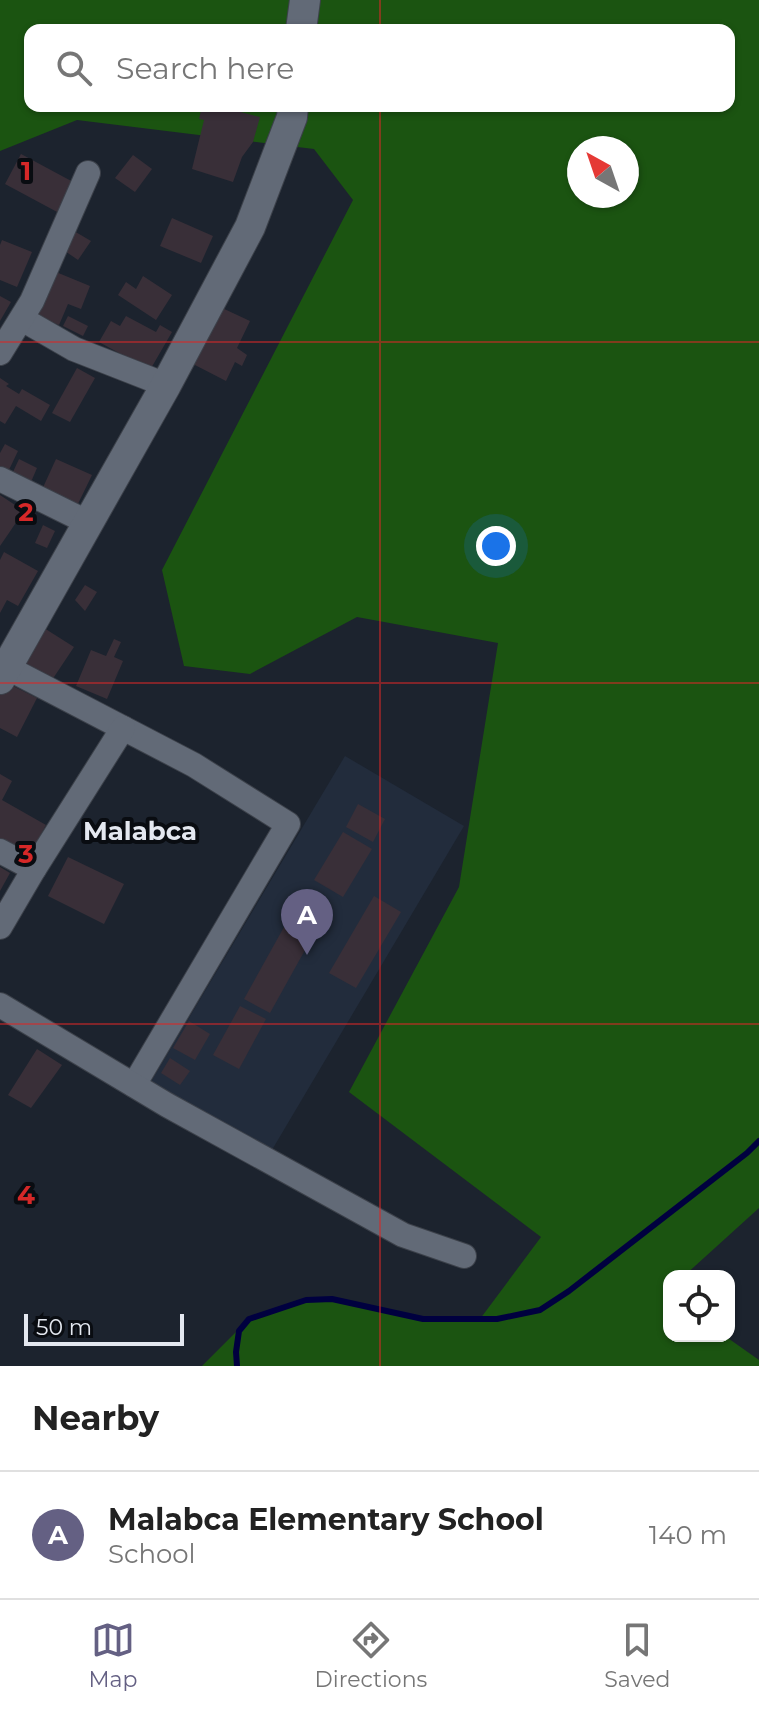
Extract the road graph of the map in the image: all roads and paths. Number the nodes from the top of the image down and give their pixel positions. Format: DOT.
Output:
graph roads {
  1 [pos="305,0"];
  2 [pos="302,24"];
  3 [pos="292,112"];
  4 [pos="88,173"];
  5 [pos="22,319"];
  6 [pos="0,353"];
  7 [pos="166,385"];
  8 [pos="0,479"];
  9 [pos="87,522"];
  10 [pos="2,670"];
  11 [pos="123,728"];
  12 [pos="0,851"];
  13 [pos="34,869"];
  14 [pos="0,927"];
  15 [pos="0,1005"];
  16 [pos="134,1085"];
  17 [pos="464,1256"];
  1 -- 2 [label="street"];
  3 -- 7 [label="street"];
  4 -- 5 [label="street"];
  5 -- 6 [label="street"];
  5 -- 7 [label="street"];
  7 -- 9 [label="street"];
  8 -- 9 [label="street"];
  9 -- 10 [label="street"];
  10 -- 11 [label="street"];
  11 -- 13 [label="street"];
  11 -- 16 [label="street"];
  12 -- 13 [label="street"];
  13 -- 14 [label="street"];
  15 -- 16 [label="street"];
  16 -- 17 [label="street"];
}
